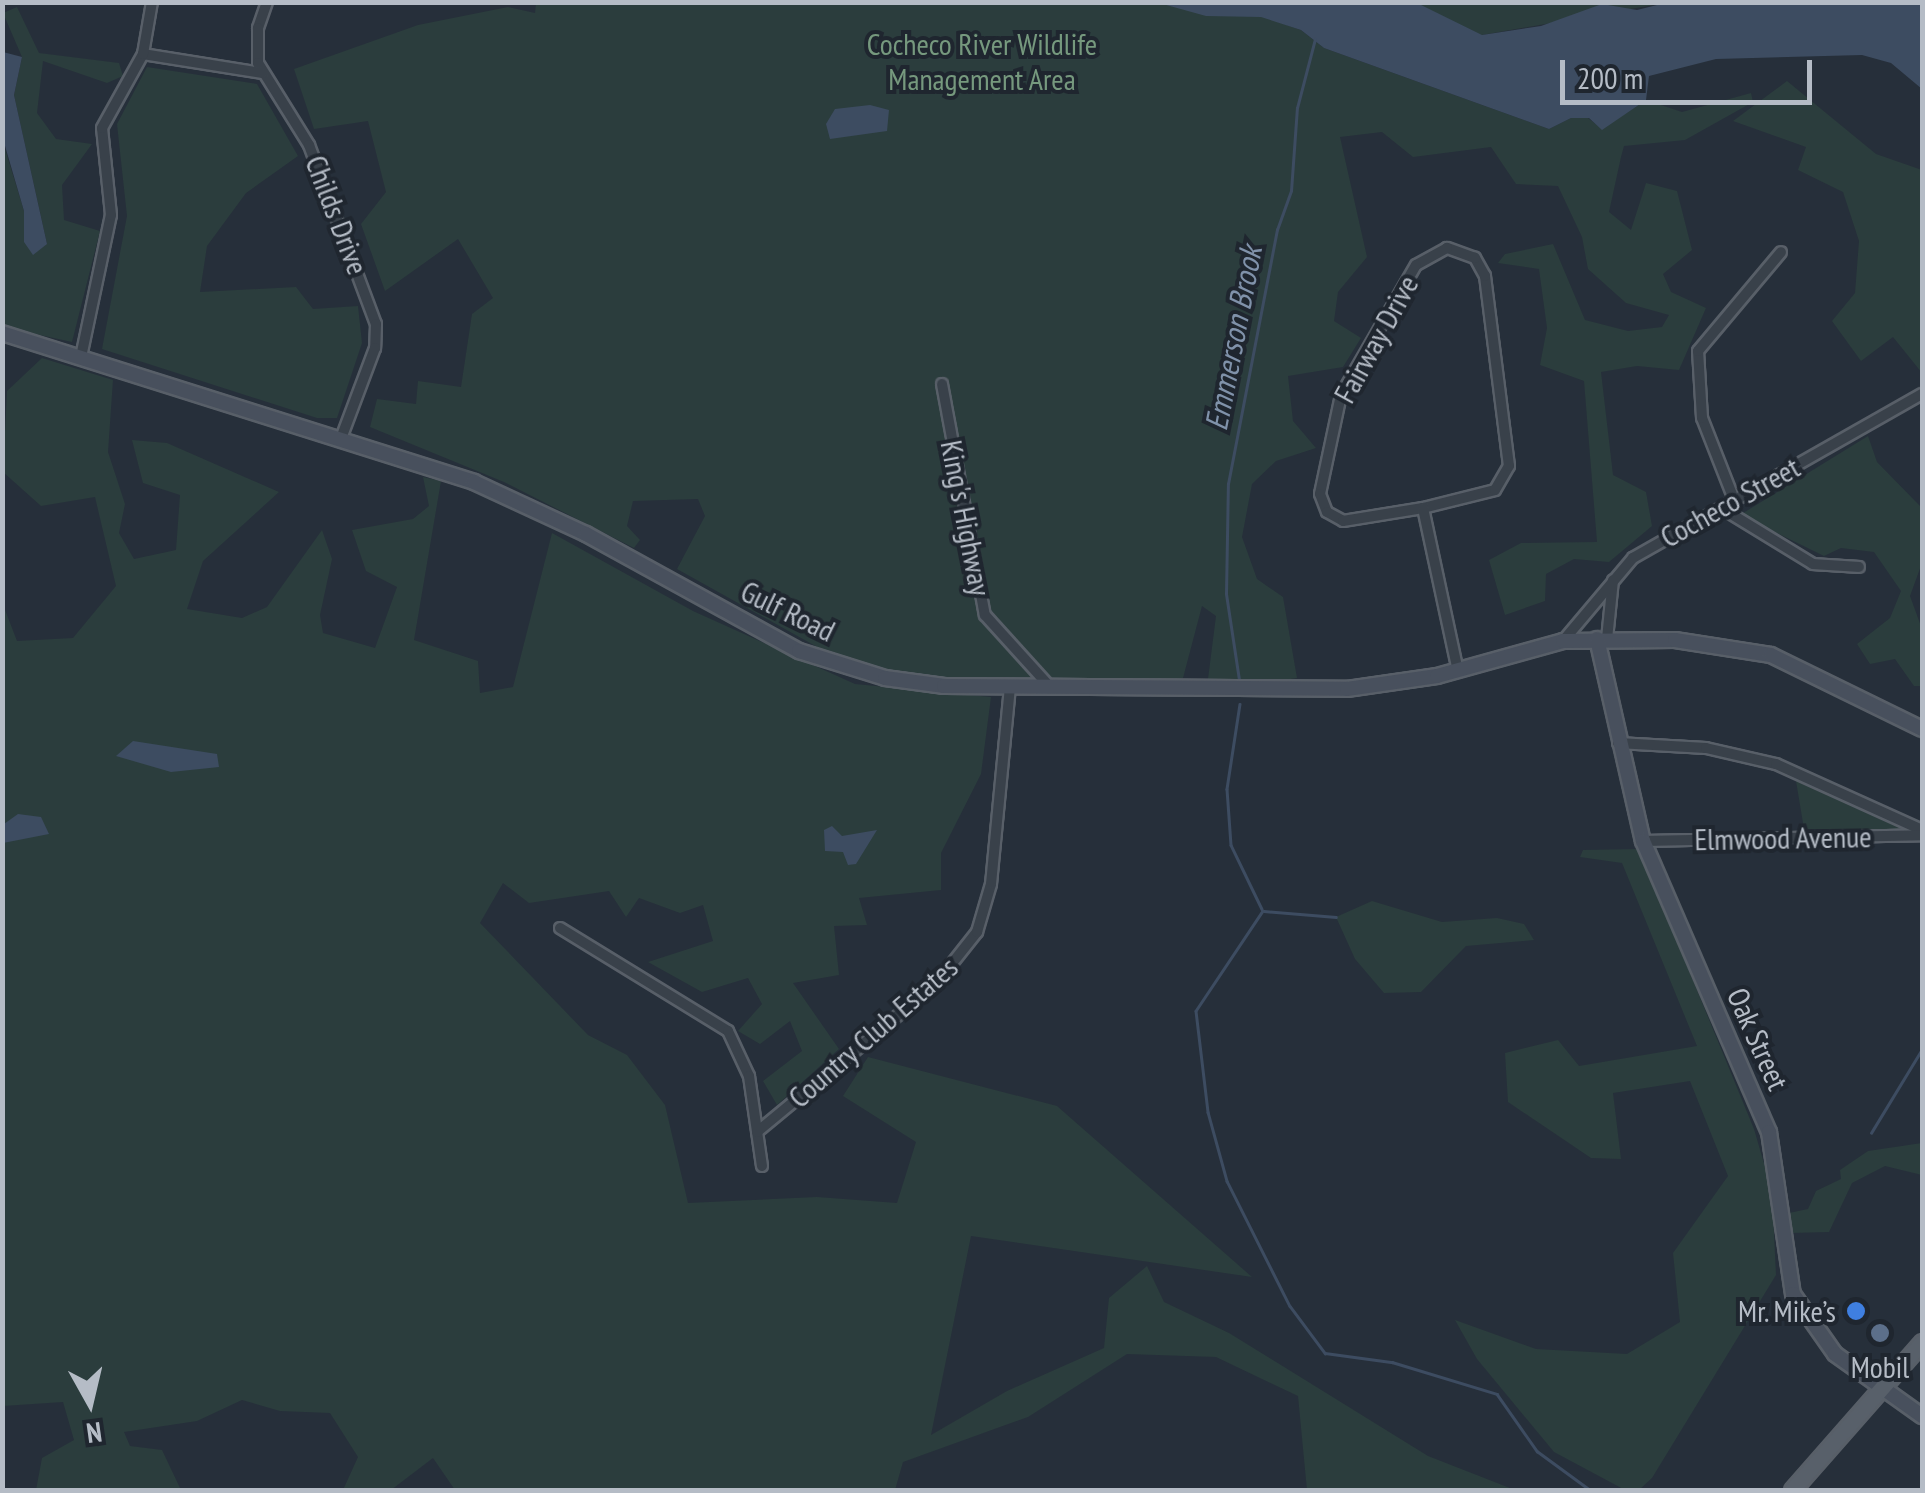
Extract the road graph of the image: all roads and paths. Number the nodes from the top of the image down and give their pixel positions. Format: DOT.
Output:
graph roads {
  1 [pos="152,2"];
  2 [pos="267,2"];
  3 [pos="144,54"];
  4 [pos="262,72"];
  5 [pos="1780,252"];
  6 [pos="2,333"];
  7 [pos="81,357"];
  8 [pos="942,384"];
  9 [pos="1922,394"];
  10 [pos="342,436"];
  11 [pos="1735,502"];
  12 [pos="1423,508"];
  13 [pos="1723,509"];
  14 [pos="1859,567"];
  15 [pos="1612,580"];
  16 [pos="1600,639"];
  17 [pos="1562,641"];
  18 [pos="1458,670"];
  19 [pos="1010,686"];
  20 [pos="1050,687"];
  21 [pos="1922,730"];
  22 [pos="1618,743"];
  23 [pos="1922,833"];
  24 [pos="1643,841"];
  25 [pos="560,928"];
  26 [pos="756,1132"];
  27 [pos="762,1166"];
  28 [pos="1922,1342"];
  29 [pos="1880,1390"];
  30 [pos="1922,1416"];
  31 [pos="1792,1490"];
  1 -- 3 [label="street"];
  2 -- 4 [label="street"];
  3 -- 4 [label="street"];
  3 -- 7 [label="street"];
  4 -- 10 [label="street, Childs Drive"];
  5 -- 11 [label="street"];
  6 -- 7 [label="street, Gulf Road"];
  7 -- 10 [label="street, Gulf Road"];
  8 -- 20 [label="street, King's Highway"];
  9 -- 11 [label="street, Cocheco Street"];
  10 -- 19 [label="street, Gulf Road"];
  11 -- 13 [label="street, Cocheco Street"];
  12 -- 12 [label="street, Fairway Drive"];
  12 -- 18 [label="street"];
  13 -- 14 [label="street"];
  13 -- 15 [label="street, Cocheco Street"];
  15 -- 16 [label="street"];
  15 -- 17 [label="street, Cocheco Street"];
  16 -- 17 [label="street, Gulf Road"];
  16 -- 21 [label="street, Gulf Road"];
  16 -- 22 [label="street, Oak Street"];
  17 -- 18 [label="street, Gulf Road"];
  18 -- 20 [label="street, Gulf Road"];
  19 -- 20 [label="street, Gulf Road"];
  19 -- 26 [label="street, Country Club Estates"];
  22 -- 23 [label="street"];
  22 -- 24 [label="street, Oak Street"];
  23 -- 24 [label="street, Elmwood Avenue"];
  24 -- 29 [label="street, Oak Street"];
  25 -- 26 [label="street, Country Club Estates"];
  26 -- 27 [label="street, Country Club Estates"];
  28 -- 29 [label="main road"];
  29 -- 30 [label="street, Oak Street"];
  29 -- 31 [label="main road"];
}
